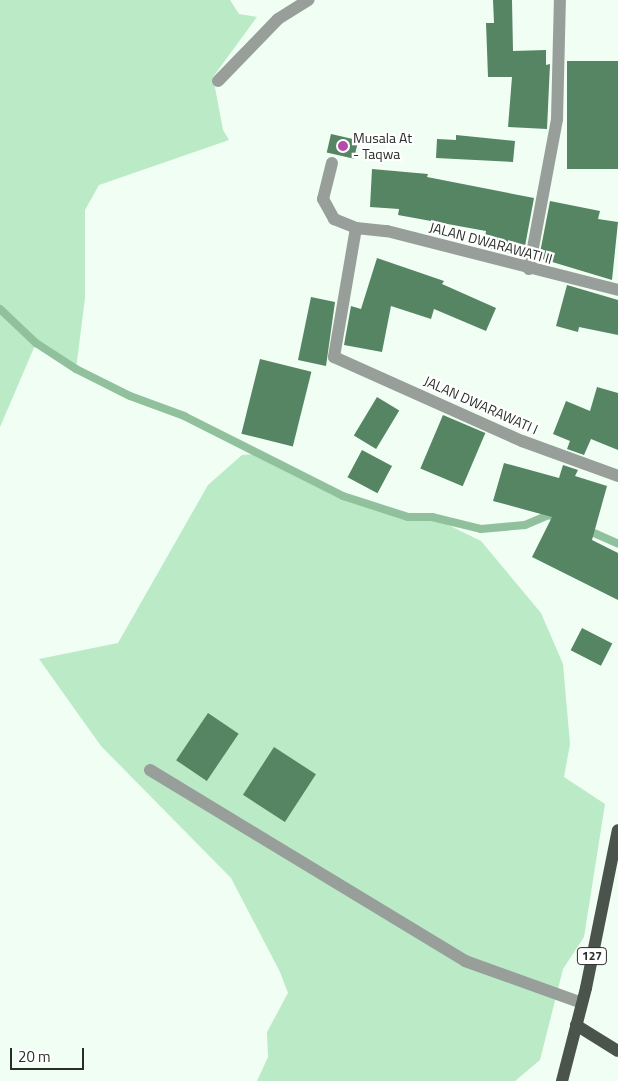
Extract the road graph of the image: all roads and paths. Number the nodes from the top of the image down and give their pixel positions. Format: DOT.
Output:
graph roads {
  1 [pos="309,0"];
  2 [pos="560,0"];
  3 [pos="218,81"];
  4 [pos="332,163"];
  5 [pos="356,228"];
  6 [pos="529,269"];
  7 [pos="618,290"];
  8 [pos="618,476"];
  9 [pos="150,770"];
  10 [pos="618,830"];
  11 [pos="582,1003"];
  12 [pos="576,1025"];
  13 [pos="618,1051"];
  14 [pos="562,1081"];
  1 -- 3 [label="street"];
  2 -- 6 [label="street"];
  4 -- 5 [label="street, JALAN DWARAWATI II"];
  5 -- 6 [label="street, JALAN DWARAWATI II"];
  5 -- 8 [label="street, JALAN DWARAWATI I"];
  6 -- 7 [label="street, JALAN DWARAWATI II"];
  9 -- 11 [label="street"];
  10 -- 11 [label="main road, 127"];
  11 -- 12 [label="main road, 127"];
  12 -- 13 [label="main road"];
  12 -- 14 [label="main road, 127"];
}
